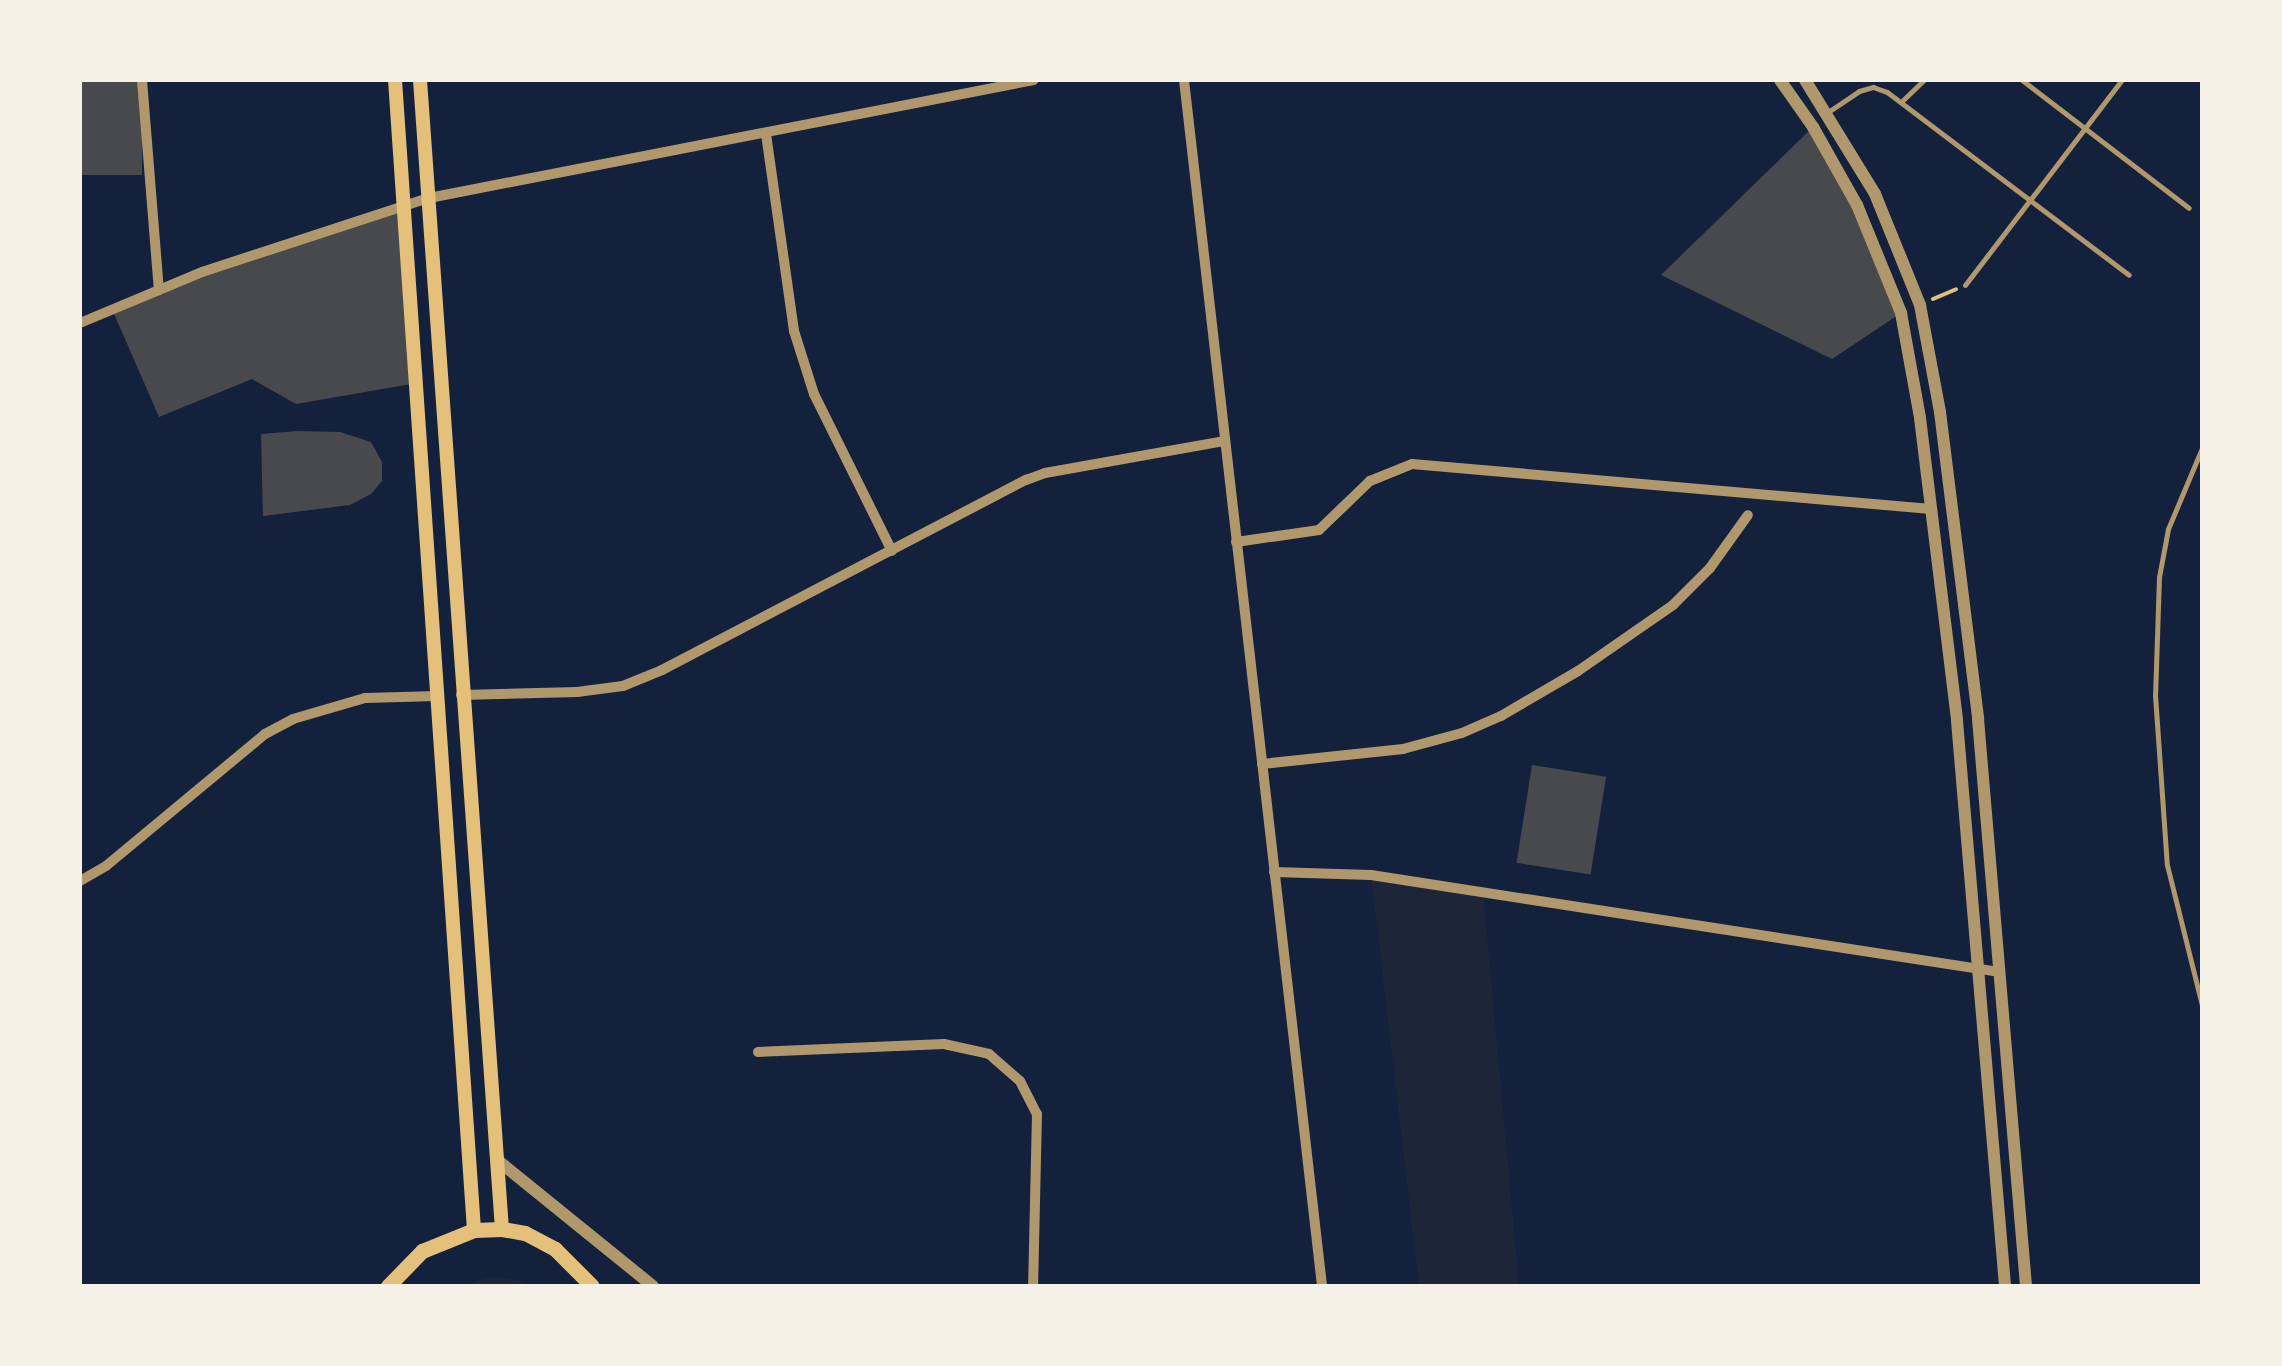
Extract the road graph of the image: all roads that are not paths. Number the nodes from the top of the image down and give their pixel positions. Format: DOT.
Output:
graph roads {
  1 [pos="142,80"];
  2 [pos="395,80"];
  3 [pos="420,80"];
  4 [pos="1034,80"];
  5 [pos="1184,80"];
  6 [pos="1780,80"];
  7 [pos="1805,80"];
  8 [pos="1924,80"];
  9 [pos="2022,80"];
  10 [pos="2122,80"];
  11 [pos="1901,102"];
  12 [pos="1828,112"];
  13 [pos="2085,129"];
  14 [pos="766,134"];
  15 [pos="429,198"];
  16 [pos="2030,200"];
  17 [pos="404,205"];
  18 [pos="2188,208"];
  19 [pos="2129,275"];
  20 [pos="1965,285"];
  21 [pos="159,290"];
  22 [pos="80,323"];
  23 [pos="1225,440"];
  24 [pos="2202,448"];
  25 [pos="1932,509"];
  26 [pos="1748,516"];
  27 [pos="1236,542"];
  28 [pos="892,551"];
  29 [pos="462,695"];
  30 [pos="438,696"];
  31 [pos="1262,764"];
  32 [pos="1274,872"];
  33 [pos="80,881"];
  34 [pos="1978,969"];
  35 [pos="1999,972"];
  36 [pos="2202,1006"];
  37 [pos="758,1052"];
  38 [pos="496,1159"];
  39 [pos="502,1229"];
  40 [pos="474,1230"];
  41 [pos="388,1286"];
  42 [pos="592,1286"];
  43 [pos="653,1286"];
  44 [pos="1033,1286"];
  45 [pos="1322,1286"];
  46 [pos="2005,1286"];
  47 [pos="2026,1286"];
  1 -- 21 [label="street"];
  2 -- 17 [label="main road"];
  3 -- 15 [label="main road"];
  4 -- 14 [label="street"];
  5 -- 23 [label="street"];
  6 -- 25 [label="street"];
  7 -- 12 [label="street"];
  8 -- 11 [label="lane"];
  9 -- 13 [label="lane"];
  10 -- 13 [label="lane"];
  11 -- 12 [label="lane"];
  11 -- 16 [label="lane"];
  12 -- 35 [label="street"];
  13 -- 16 [label="lane"];
  13 -- 18 [label="lane"];
  14 -- 15 [label="street"];
  14 -- 28 [label="street"];
  15 -- 17 [label="street"];
  15 -- 29 [label="main road"];
  16 -- 19 [label="lane"];
  16 -- 20 [label="lane"];
  17 -- 21 [label="street"];
  17 -- 30 [label="main road"];
  21 -- 22 [label="street"];
  23 -- 27 [label="street"];
  23 -- 28 [label="street"];
  24 -- 36 [label="lane"];
  25 -- 27 [label="street"];
  25 -- 34 [label="street"];
  26 -- 31 [label="street"];
  27 -- 31 [label="street"];
  28 -- 29 [label="street"];
  29 -- 38 [label="main road"];
  30 -- 33 [label="street"];
  30 -- 40 [label="main road"];
  31 -- 32 [label="street"];
  32 -- 34 [label="street"];
  32 -- 45 [label="street"];
  34 -- 35 [label="street"];
  34 -- 46 [label="street"];
  35 -- 47 [label="street"];
  37 -- 44 [label="street"];
  38 -- 39 [label="main road"];
  38 -- 43 [label="street"];
  39 -- 40 [label="main road"];
  39 -- 42 [label="main road"];
  40 -- 41 [label="main road"];
}
